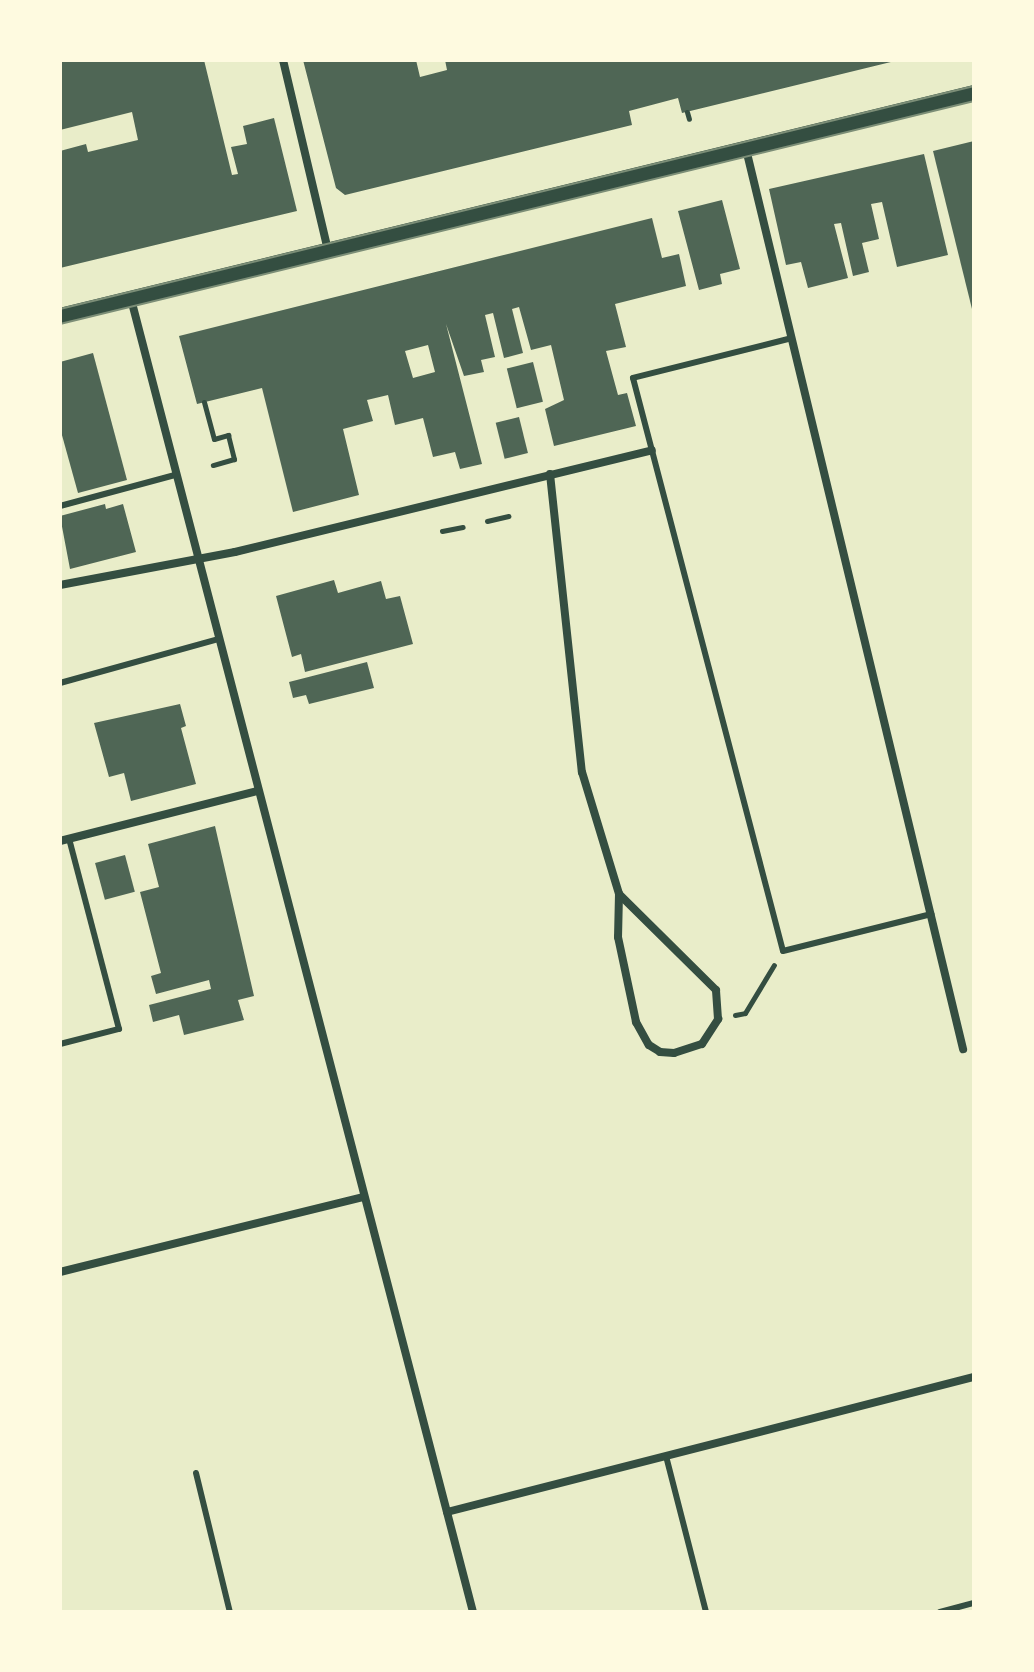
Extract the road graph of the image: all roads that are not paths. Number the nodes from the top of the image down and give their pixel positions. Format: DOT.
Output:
graph roads {
  1 [pos="283,60"];
  2 [pos="974,93"];
  3 [pos="746,149"];
  4 [pos="328,252"];
  5 [pos="131,299"];
  6 [pos="60,316"];
  7 [pos="792,338"];
  8 [pos="652,450"];
  9 [pos="550,474"];
  10 [pos="175,475"];
  11 [pos="60,506"];
  12 [pos="197,556"];
  13 [pos="60,585"];
  14 [pos="219,639"];
  15 [pos="60,683"];
  16 [pos="257,791"];
  17 [pos="65,840"];
  18 [pos="619,894"];
  19 [pos="931,914"];
  20 [pos="60,1044"];
  21 [pos="963,1049"];
  22 [pos="364,1197"];
  23 [pos="60,1272"];
  24 [pos="974,1377"];
  25 [pos="666,1456"];
  26 [pos="196,1473"];
  27 [pos="447,1512"];
  28 [pos="974,1603"];
  29 [pos="230,1612"];
  30 [pos="473,1612"];
  31 [pos="706,1612"];
  32 [pos="940,1612"];
  1 -- 4 [label="street"];
  2 -- 3 [label="main road"];
  3 -- 4 [label="main road"];
  3 -- 7 [label="street"];
  4 -- 5 [label="main road"];
  5 -- 6 [label="main road"];
  5 -- 10 [label="street"];
  7 -- 8 [label="lane"];
  7 -- 19 [label="street"];
  8 -- 9 [label="street"];
  8 -- 19 [label="lane"];
  9 -- 12 [label="street"];
  9 -- 18 [label="street"];
  10 -- 11 [label="lane"];
  10 -- 12 [label="street"];
  12 -- 13 [label="street"];
  12 -- 14 [label="street"];
  14 -- 15 [label="lane"];
  14 -- 16 [label="street"];
  16 -- 17 [label="street"];
  16 -- 22 [label="street"];
  17 -- 20 [label="lane"];
  18 -- 18 [label="street"];
  19 -- 21 [label="street"];
  22 -- 23 [label="street"];
  22 -- 27 [label="street"];
  24 -- 25 [label="street"];
  25 -- 27 [label="street"];
  25 -- 31 [label="lane"];
  26 -- 29 [label="lane"];
  27 -- 30 [label="street"];
  28 -- 32 [label="lane"];
}
